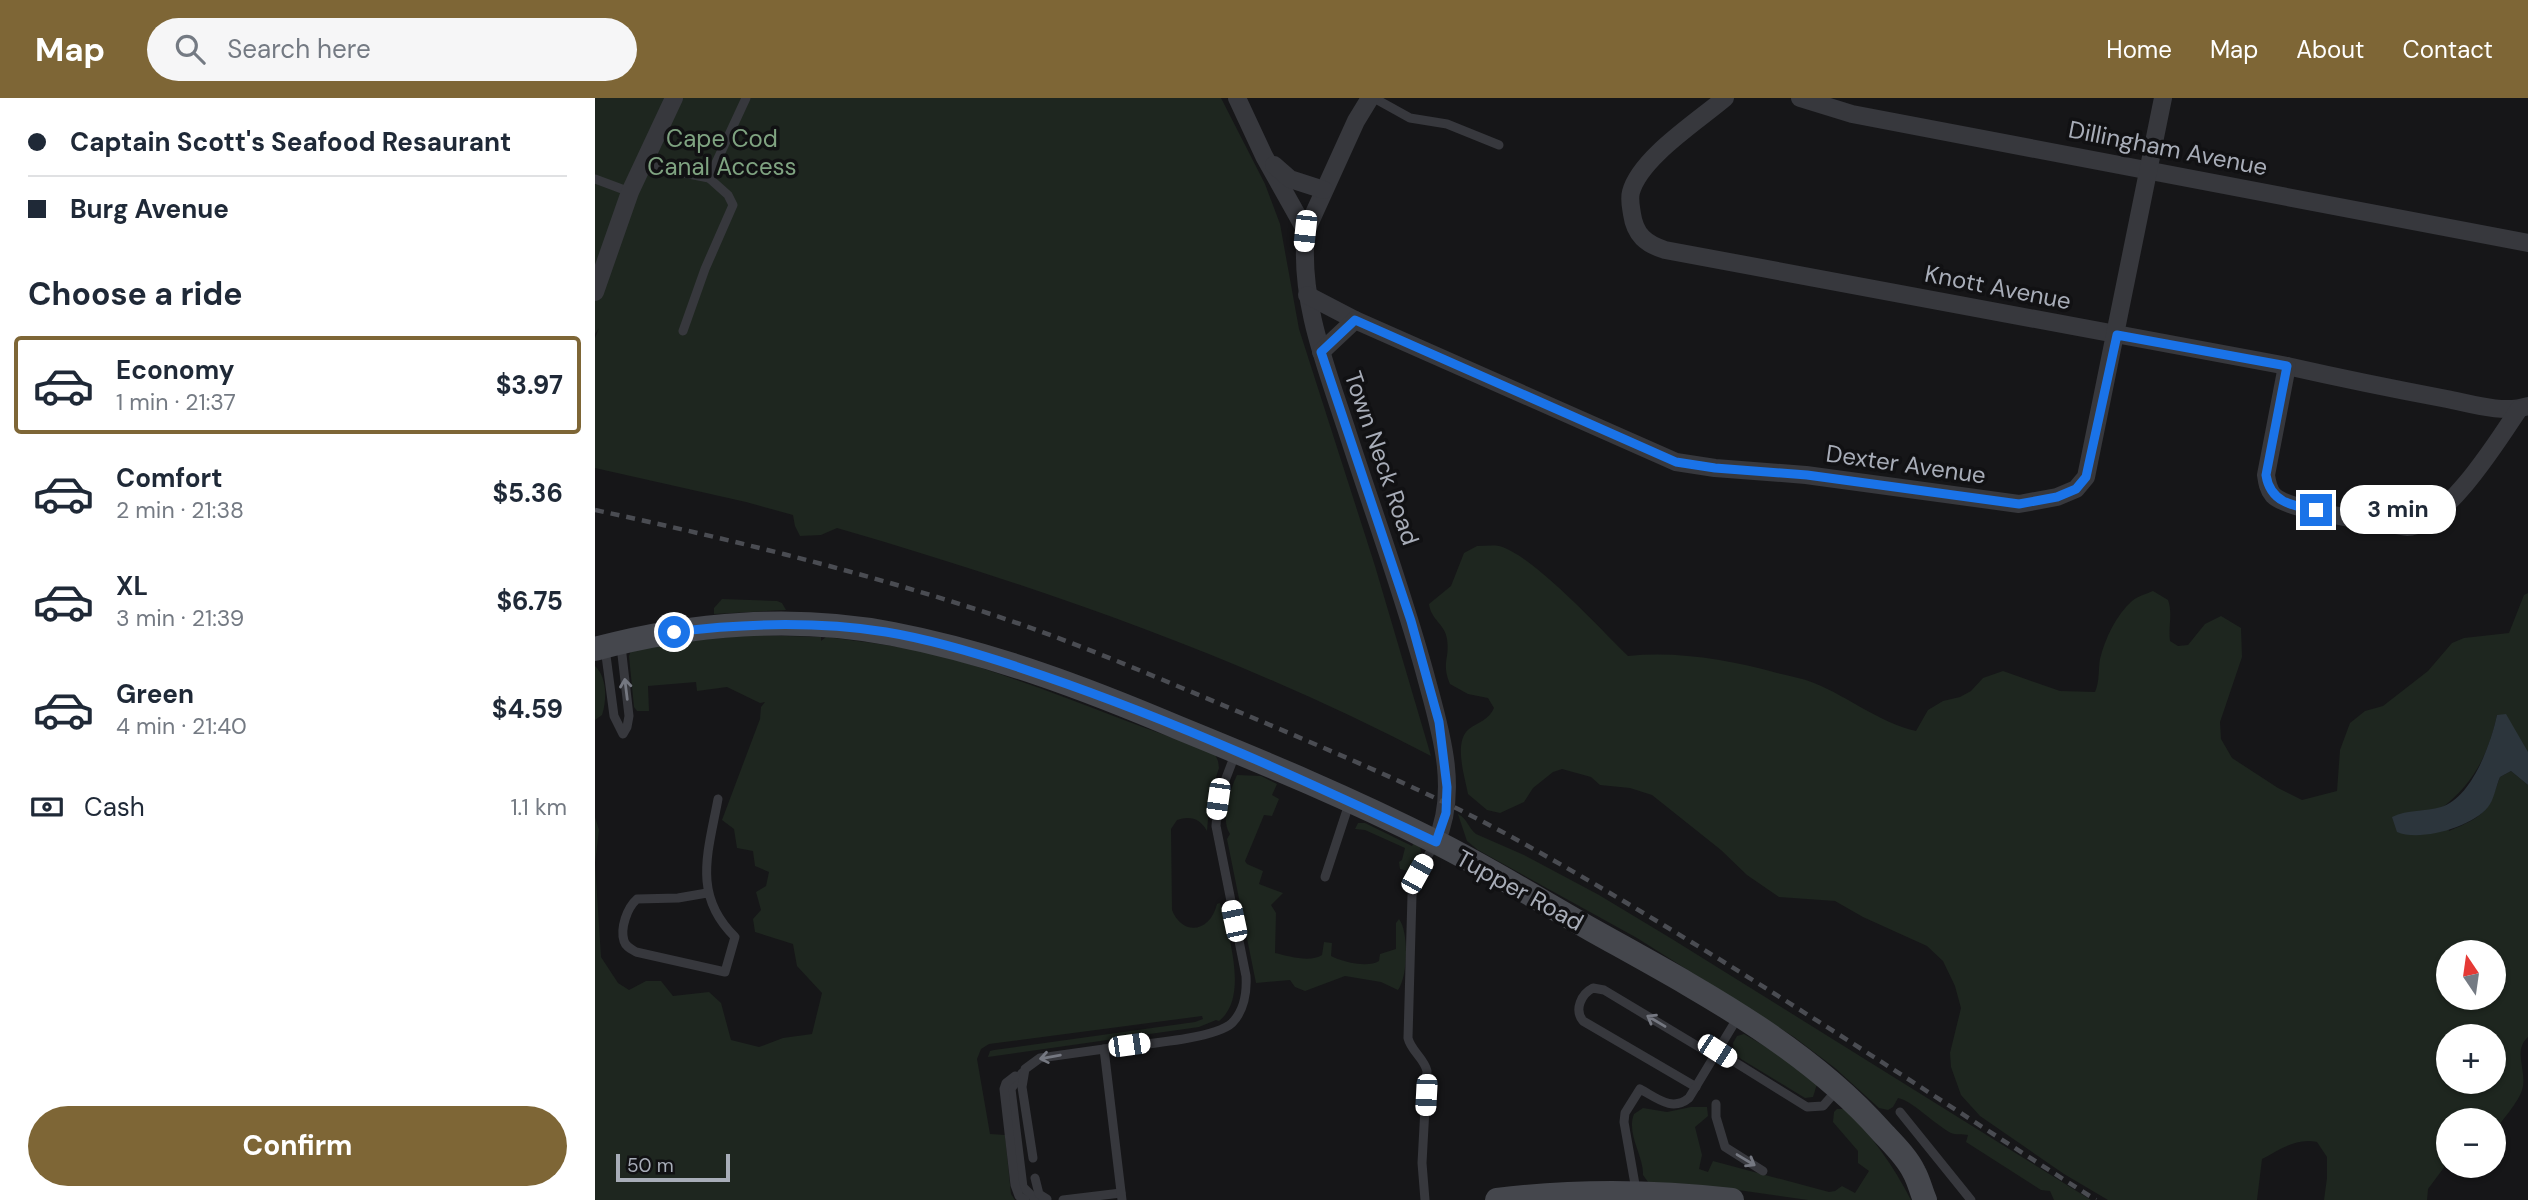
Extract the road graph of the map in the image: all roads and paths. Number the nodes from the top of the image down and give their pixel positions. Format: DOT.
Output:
graph roads {
  1 [pos="674,98"];
  2 [pos="746,98"];
  3 [pos="1237,98"];
  4 [pos="1372,98"];
  5 [pos="1725,98"];
  6 [pos="1800,98"];
  7 [pos="2163,98"];
  8 [pos="1499,145"];
  9 [pos="1264,156"];
  10 [pos="645,160"];
  11 [pos="2148,169"];
  12 [pos="709,178"];
  13 [pos="595,179"];
  14 [pos="1324,190"];
  15 [pos="630,192"];
  16 [pos="1305,231"];
  17 [pos="2528,243"];
  18 [pos="595,292"];
  19 [pos="1307,295"];
  20 [pos="1355,320"];
  21 [pos="683,331"];
  22 [pos="2117,335"];
  23 [pos="1321,352"];
  24 [pos="2287,366"];
  25 [pos="2523,407"];
  26 [pos="607,646"];
  27 [pos="1236,751"];
  28 [pos="718,800"];
  29 [pos="1350,802"];
  30 [pos="1436,842"];
  31 [pos="1325,877"];
  32 [pos="707,893"];
  33 [pos="1739,1016"];
  34 [pos="1104,1049"];
  35 [pos="1716,1054"];
  36 [pos="1025,1069"];
  37 [pos="1696,1087"];
  38 [pos="1838,1088"];
  39 [pos="1716,1104"];
  40 [pos="1900,1112"];
  41 [pos="1920,1137"];
  42 [pos="1033,1158"];
  43 [pos="1907,1162"];
  44 [pos="1763,1171"];
  45 [pos="1035,1178"];
  46 [pos="1636,1192"];
  47 [pos="1122,1196"];
  48 [pos="1025,1200"];
  49 [pos="1048,1200"];
  50 [pos="1063,1200"];
  51 [pos="1425,1200"];
  52 [pos="1497,1200"];
  53 [pos="1732,1200"];
  54 [pos="1925,1200"];
  55 [pos="1944,1200"];
  56 [pos="1971,1200"];
  1 -- 10 [label="street"];
  2 -- 12 [label="lane"];
  3 -- 9 [label="street"];
  4 -- 8 [label="lane"];
  4 -- 14 [label="street, Town Neck Road"];
  5 -- 22 [label="street, Knott Avenue"];
  6 -- 11 [label="street, Dillingham Avenue"];
  7 -- 11 [label="street, Dexter Avenue"];
  9 -- 14 [label="street"];
  9 -- 16 [label="street"];
  10 -- 12 [label="lane"];
  10 -- 15 [label="street"];
  11 -- 17 [label="street, Dillingham Avenue"];
  11 -- 22 [label="street, Dexter Avenue"];
  12 -- 21 [label="lane"];
  13 -- 15 [label="lane"];
  14 -- 16 [label="street, Town Neck Road"];
  15 -- 18 [label="street"];
  16 -- 19 [label="street, Town Neck Road"];
  19 -- 20 [label="street, Dexter Avenue"];
  19 -- 23 [label="street, Town Neck Road"];
  20 -- 22 [label="street, Dexter Avenue"];
  20 -- 23 [label="street"];
  22 -- 24 [label="street, Knott Avenue"];
  23 -- 30 [label="street, Town Neck Road"];
  24 -- 25 [label="street, Knott Avenue"];
  24 -- 25 [label="street"];
  26 -- 26 [label="lane, one-way"];
  26 -- 27 [label="main road, Tupper Road"];
  27 -- 29 [label="main road, Tupper Road"];
  27 -- 34 [label="lane"];
  28 -- 32 [label="lane"];
  29 -- 30 [label="main road, Tupper Road"];
  29 -- 31 [label="lane"];
  30 -- 33 [label="main road, Tupper Road"];
  30 -- 51 [label="lane"];
  32 -- 32 [label="lane"];
  33 -- 35 [label="lane"];
  33 -- 38 [label="main road, Tupper Road"];
  34 -- 36 [label="lane, one-way"];
  34 -- 47 [label="lane"];
  35 -- 37 [label="lane"];
  35 -- 37 [label="lane, one-way"];
  35 -- 38 [label="lane"];
  36 -- 42 [label="lane"];
  36 -- 48 [label="lane"];
  36 -- 49 [label="lane"];
  37 -- 46 [label="lane"];
  38 -- 43 [label="main road, Tupper Road"];
  39 -- 44 [label="lane, one-way"];
  40 -- 41 [label="lane"];
  41 -- 43 [label="lane"];
  41 -- 56 [label="lane"];
  43 -- 54 [label="main road, Tupper Road"];
  43 -- 55 [label="main road"];
  45 -- 49 [label="lane"];
  46 -- 52 [label="main road"];
  46 -- 53 [label="main road"];
  47 -- 50 [label="lane"];
}
